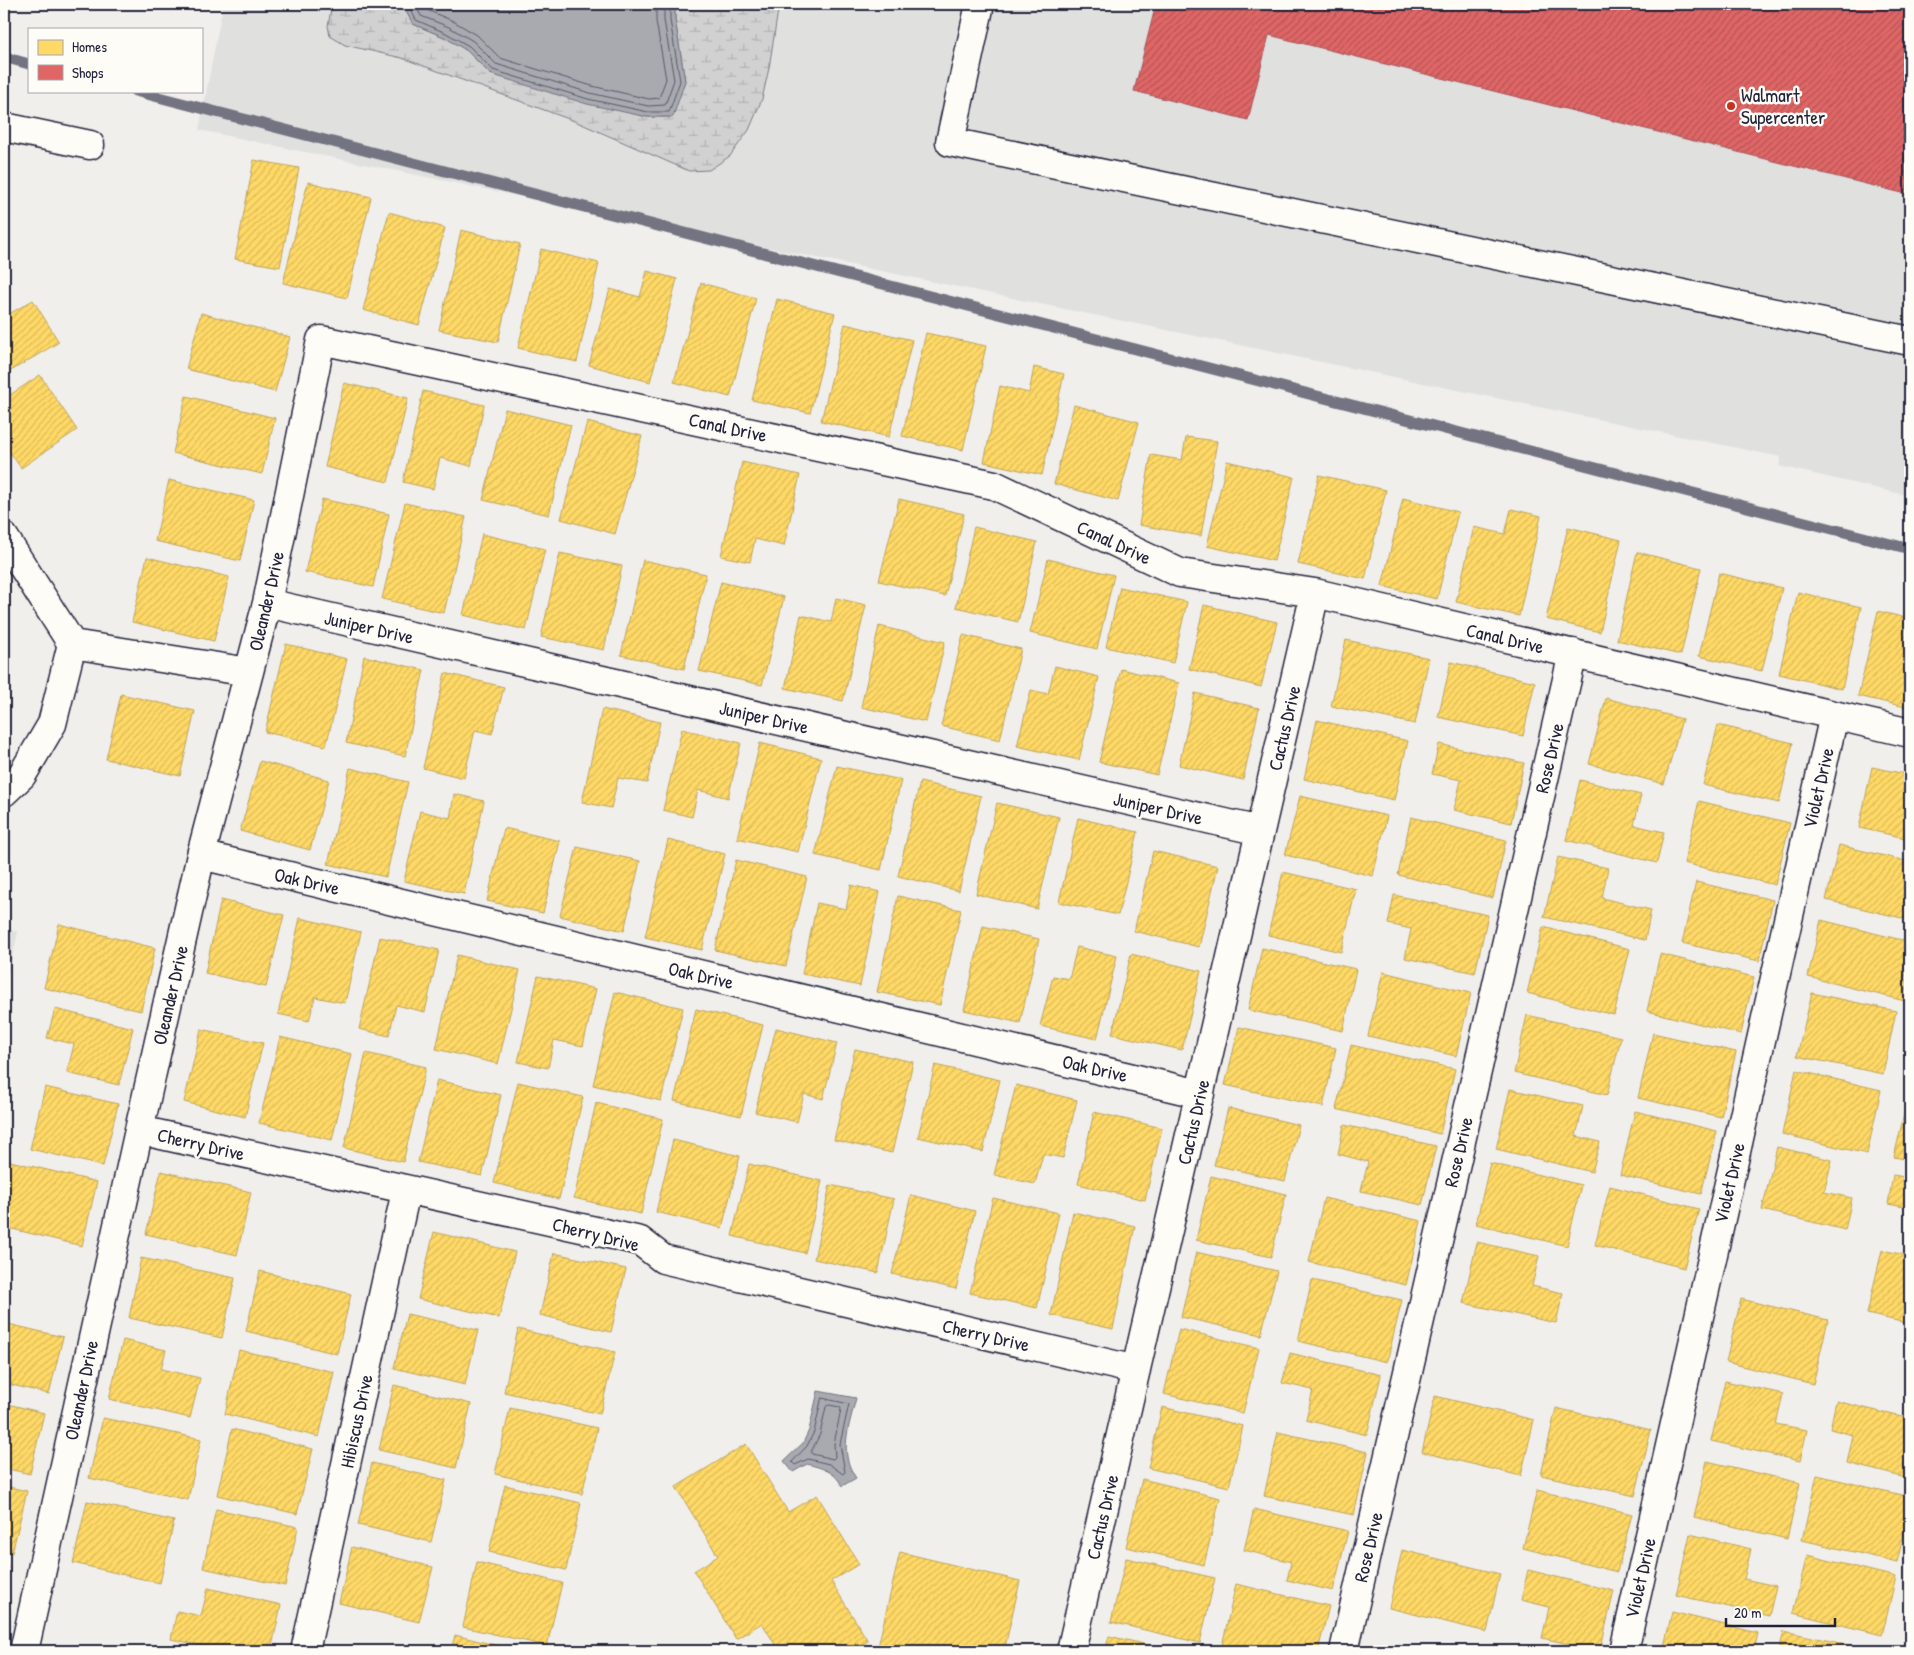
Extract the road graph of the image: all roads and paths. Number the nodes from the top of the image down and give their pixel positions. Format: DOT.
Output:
graph roads {
  1 [pos="980,4"];
  2 [pos="4,127"];
  3 [pos="90,145"];
  4 [pos="321,340"];
  5 [pos="1910,341"];
  6 [pos="4,537"];
  7 [pos="1315,593"];
  8 [pos="267,603"];
  9 [pos="72,644"];
  10 [pos="1573,653"];
  11 [pos="250,672"];
  12 [pos="1834,715"];
  13 [pos="1910,733"];
  14 [pos="4,792"];
  15 [pos="1260,831"];
  16 [pos="202,855"];
  17 [pos="1200,1094"];
  18 [pos="139,1130"];
  19 [pos="406,1191"];
  20 [pos="1136,1370"];
  21 [pos="24,1651"];
  22 [pos="305,1651"];
  23 [pos="1071,1651"];
  24 [pos="1344,1651"];
  25 [pos="1624,1651"];
  1 -- 5 [label="street"];
  2 -- 3 [label="street"];
  4 -- 7 [label="street, Canal Drive"];
  4 -- 8 [label="street, Oleander Drive"];
  6 -- 9 [label="street"];
  7 -- 10 [label="street, Canal Drive"];
  7 -- 15 [label="street, Cactus Drive"];
  8 -- 11 [label="street, Oleander Drive"];
  8 -- 15 [label="street, Juniper Drive"];
  9 -- 11 [label="street"];
  9 -- 14 [label="street"];
  10 -- 12 [label="street, Canal Drive"];
  10 -- 24 [label="street, Rose Drive"];
  11 -- 16 [label="street, Oleander Drive"];
  12 -- 13 [label="street, Canal Drive"];
  12 -- 25 [label="street, Violet Drive"];
  15 -- 17 [label="street, Cactus Drive"];
  16 -- 17 [label="street, Oak Drive"];
  16 -- 18 [label="street, Oleander Drive"];
  17 -- 20 [label="street, Cactus Drive"];
  18 -- 19 [label="street, Cherry Drive"];
  18 -- 21 [label="street, Oleander Drive"];
  19 -- 20 [label="street, Cherry Drive"];
  19 -- 22 [label="street, Hibiscus Drive"];
  20 -- 23 [label="street, Cactus Drive"];
}
